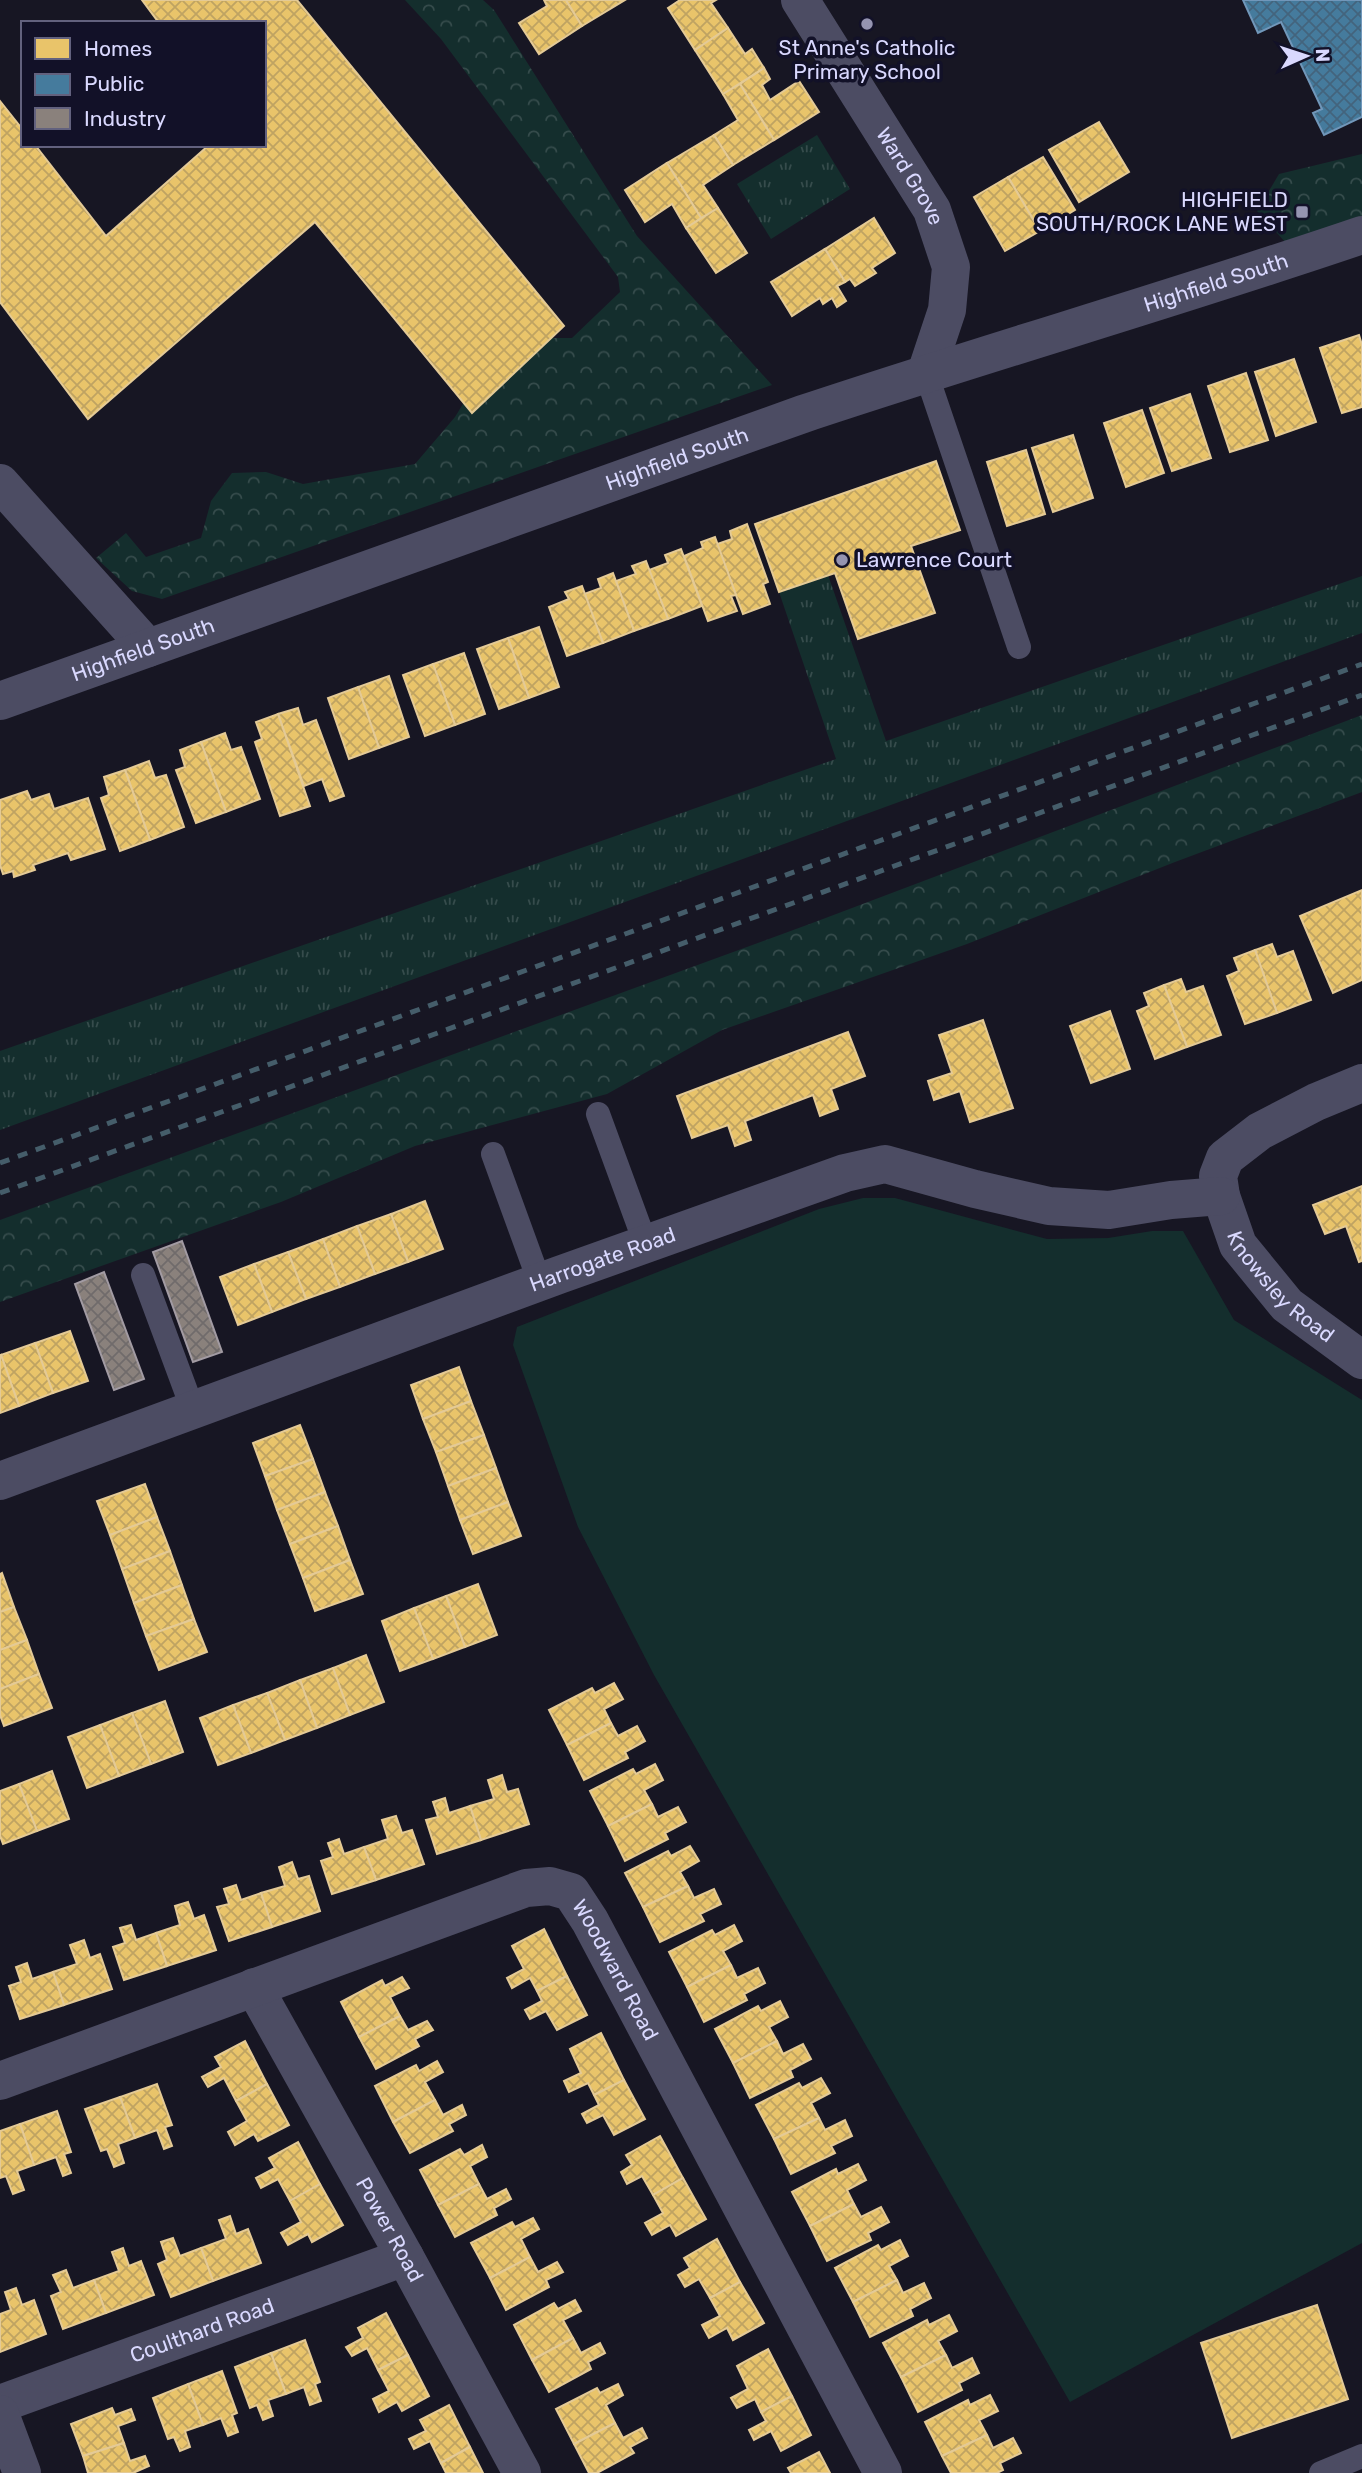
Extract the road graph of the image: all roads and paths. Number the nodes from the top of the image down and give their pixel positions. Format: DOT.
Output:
graph roads {
  1 [pos="800,0"];
  2 [pos="1362,235"];
  3 [pos="926,373"];
  4 [pos="0,483"];
  5 [pos="1019,647"];
  6 [pos="148,648"];
  7 [pos="0,701"];
  8 [pos="1362,1083"];
  9 [pos="598,1114"];
  10 [pos="494,1154"];
  11 [pos="1222,1196"];
  12 [pos="646,1245"];
  13 [pos="143,1275"];
  14 [pos="540,1283"];
  15 [pos="1362,1360"];
  16 [pos="193,1410"];
  17 [pos="0,1481"];
  18 [pos="254,1987"];
  19 [pos="0,2081"];
  20 [pos="405,2257"];
  21 [pos="0,2404"];
  22 [pos="0,2414"];
  23 [pos="1362,2456"];
  24 [pos="22,2473"];
  25 [pos="522,2473"];
  26 [pos="883,2473"];
  27 [pos="1321,2473"];
  1 -- 3 [label="street, Ward Grove"];
  2 -- 3 [label="street, Highfield South"];
  3 -- 5 [label="lane"];
  3 -- 6 [label="street, Highfield South"];
  4 -- 6 [label="street"];
  6 -- 7 [label="street, Highfield South"];
  8 -- 11 [label="street"];
  9 -- 12 [label="lane"];
  10 -- 14 [label="lane"];
  11 -- 12 [label="street, Harrogate Road"];
  11 -- 15 [label="street, Knowsley Road"];
  12 -- 14 [label="street, Harrogate Road"];
  13 -- 16 [label="lane"];
  14 -- 16 [label="street, Harrogate Road"];
  16 -- 17 [label="street, Harrogate Road"];
  18 -- 19 [label="street, Woodward Road"];
  18 -- 20 [label="street, Power Road"];
  18 -- 26 [label="street, Woodward Road"];
  20 -- 21 [label="street, Coulthard Road"];
  20 -- 25 [label="street, Power Road"];
  22 -- 24 [label="street"];
  23 -- 27 [label="lane"];
}
